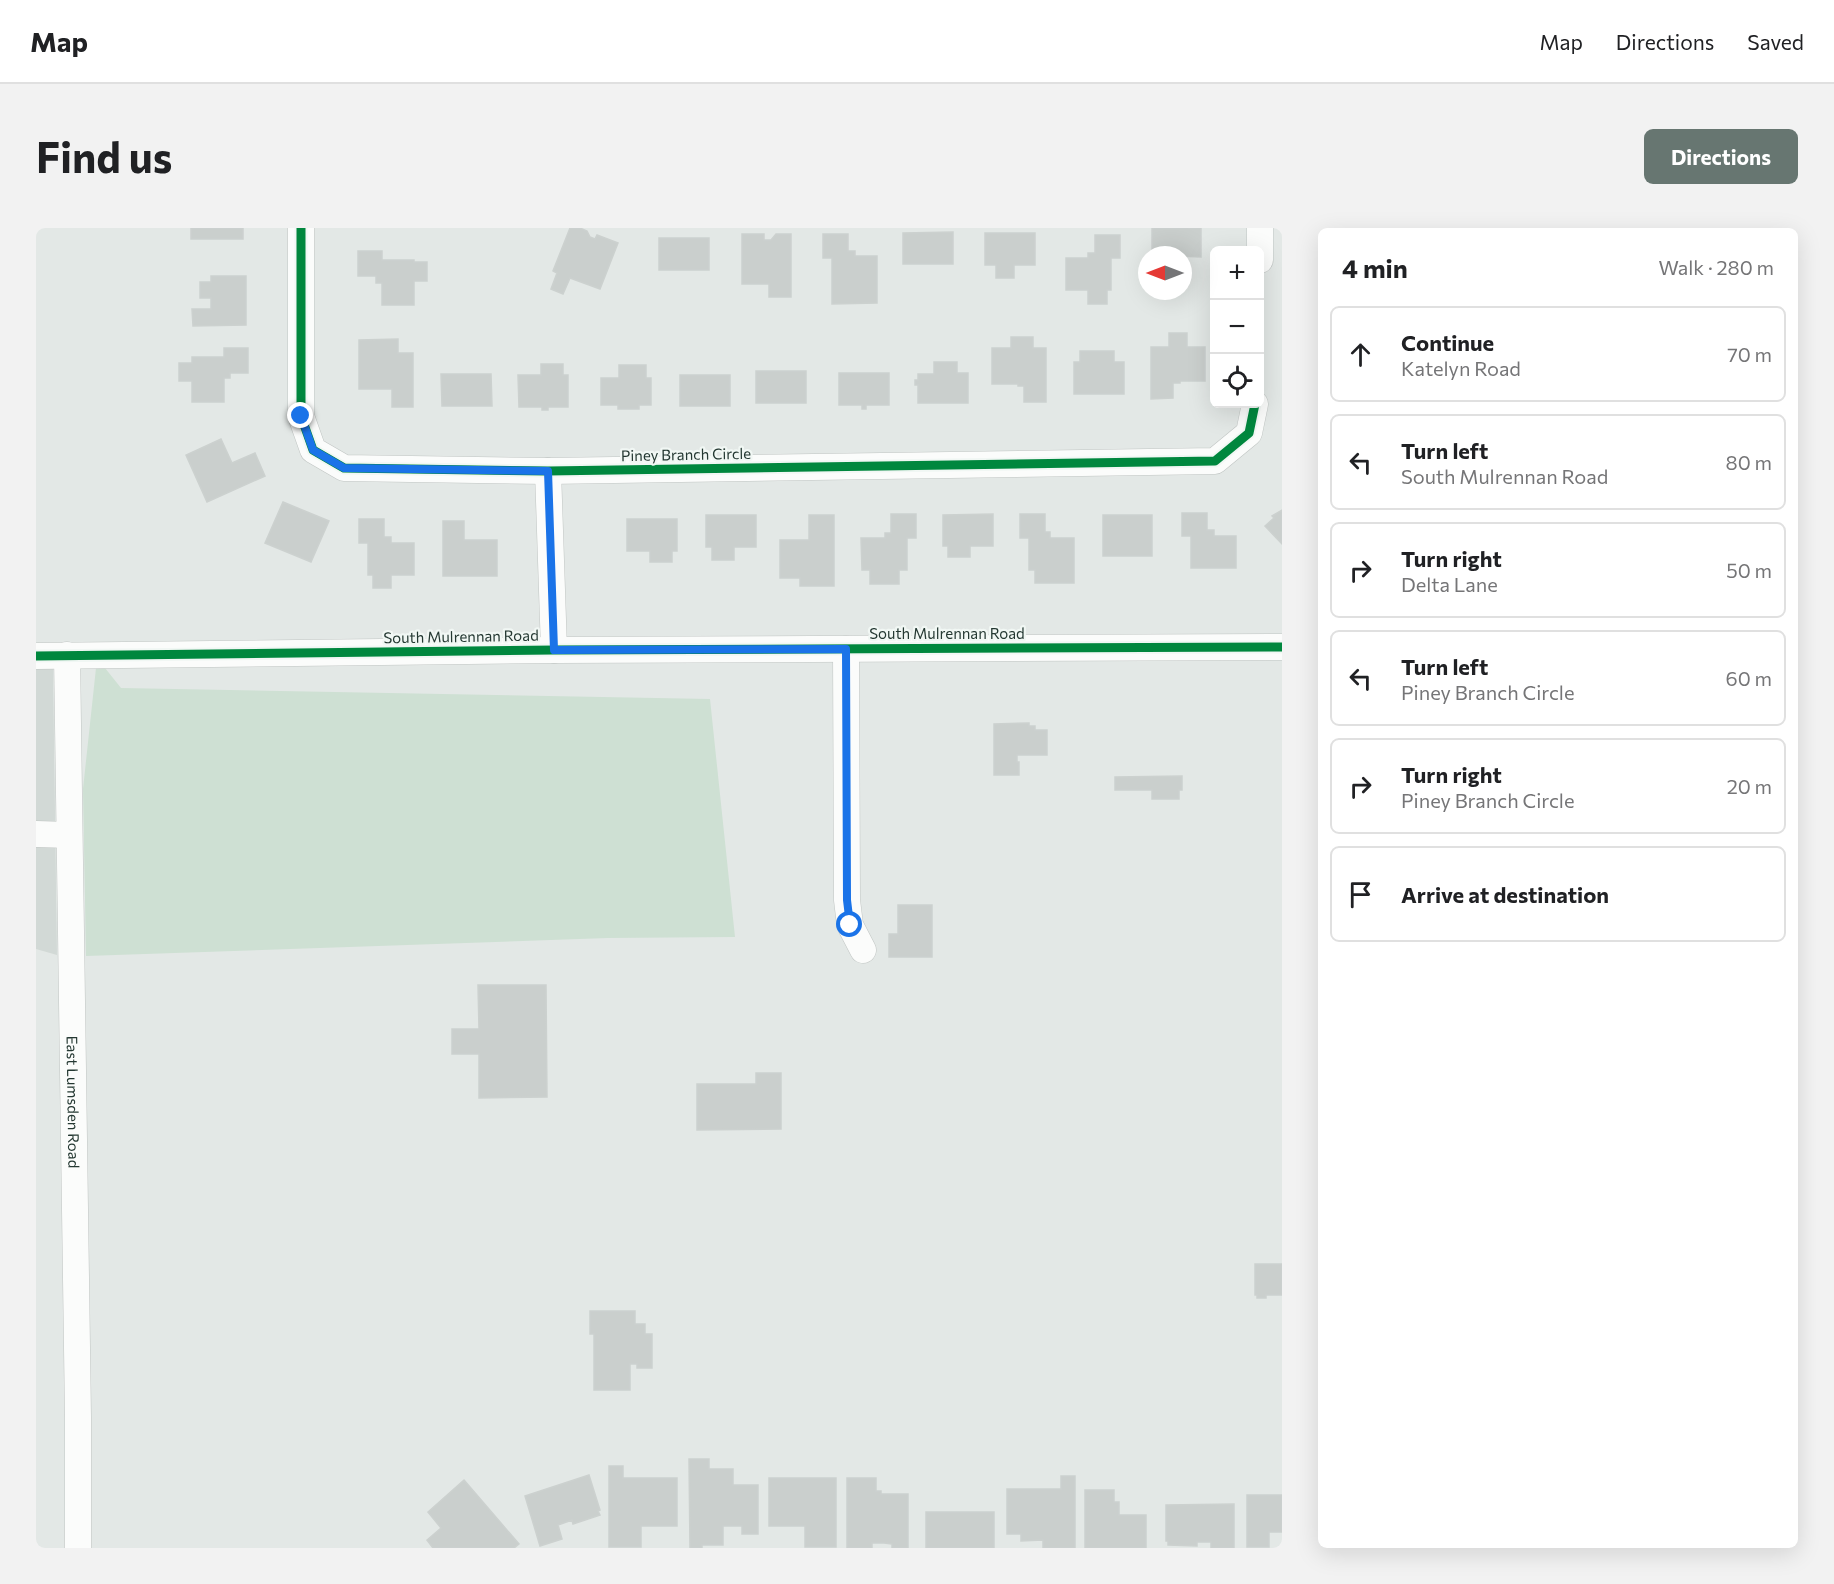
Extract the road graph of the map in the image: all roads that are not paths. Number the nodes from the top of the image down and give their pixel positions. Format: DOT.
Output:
graph roads {
  1 [pos="301,228"];
  2 [pos="1260,228"];
  3 [pos="1260,246"];
  4 [pos="1254,408"];
  5 [pos="548,471"];
  6 [pos="1282,647"];
  7 [pos="846,649"];
  8 [pos="554,650"];
  9 [pos="67,655"];
  10 [pos="36,656"];
  11 [pos="36,834"];
  12 [pos="69,834"];
  13 [pos="863,950"];
  14 [pos="78,1548"];
  1 -- 5 [label="street, Piney Branch Circle"];
  2 -- 3 [label="street"];
  4 -- 5 [label="street, Piney Branch Circle"];
  5 -- 8 [label="street"];
  6 -- 7 [label="street, South Mulrennan Road"];
  7 -- 8 [label="street, South Mulrennan Road"];
  7 -- 13 [label="street"];
  8 -- 9 [label="street, South Mulrennan Road"];
  9 -- 10 [label="street, South Mulrennan Road"];
  9 -- 12 [label="street, East Lumsden Road"];
  11 -- 12 [label="street"];
  12 -- 14 [label="street, East Lumsden Road"];
}
